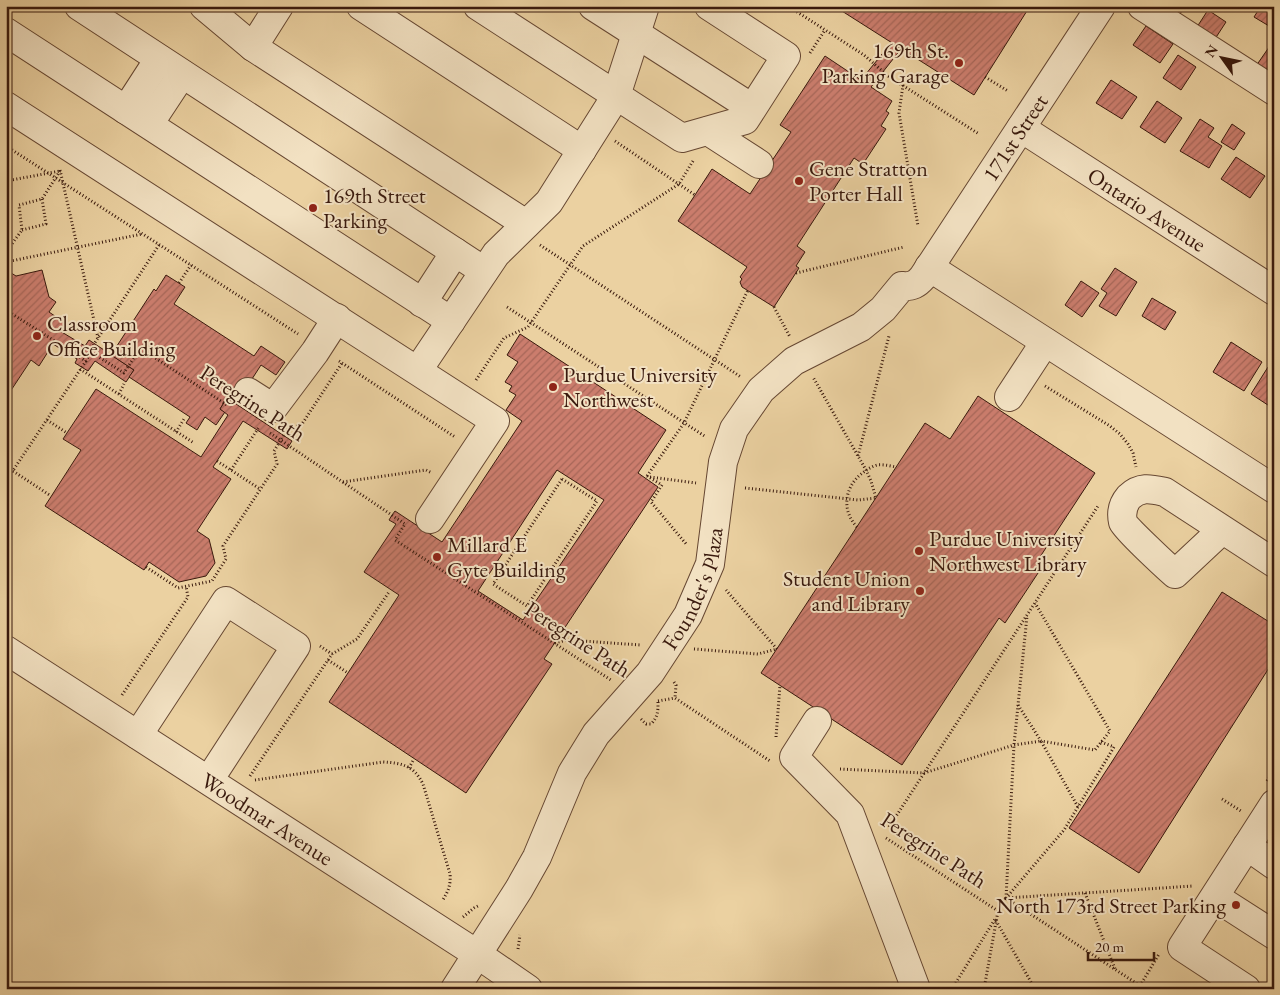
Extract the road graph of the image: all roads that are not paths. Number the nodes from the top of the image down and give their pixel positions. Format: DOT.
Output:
graph roads {
  1 [pos="78,6"];
  2 [pos="204,6"];
  3 [pos="278,6"];
  4 [pos="361,6"];
  5 [pos="478,6"];
  6 [pos="593,6"];
  7 [pos="645,6"];
  8 [pos="709,6"];
  9 [pos="1101,6"];
  10 [pos="1142,6"];
  11 [pos="6,32"];
  12 [pos="637,34"];
  13 [pos="253,47"];
  14 [pos="159,59"];
  15 [pos="182,74"];
  16 [pos="1274,92"];
  17 [pos="616,96"];
  18 [pos="6,106"];
  19 [pos="752,108"];
  20 [pos="126,110"];
  21 [pos="149,124"];
  22 [pos="1022,128"];
  23 [pos="708,131"];
  24 [pos="589,139"];
  25 [pos="759,164"];
  26 [pos="523,228"];
  27 [pos="455,252"];
  28 [pos="929,267"];
  29 [pos="484,271"];
  30 [pos="1274,291"];
  31 [pos="422,303"];
  32 [pos="337,318"];
  33 [pos="450,321"];
  34 [pos="1045,342"];
  35 [pos="418,370"];
  36 [pos="1009,397"];
  37 [pos="238,399"];
  38 [pos="1274,489"];
  39 [pos="430,519"];
  40 [pos="1222,530"];
  41 [pos="1274,563"];
  42 [pos="6,650"];
  43 [pos="817,721"];
  44 [pos="138,735"];
  45 [pos="208,780"];
  46 [pos="1274,804"];
  47 [pos="1246,846"];
  48 [pos="1274,864"];
  49 [pos="1207,891"];
  50 [pos="1274,935"];
  51 [pos="477,954"];
  52 [pos="454,989"];
  53 [pos="528,989"];
  54 [pos="916,989"];
  55 [pos="1246,989"];
  1 -- 14 [label="street"];
  2 -- 13 [label="street"];
  3 -- 13 [label="street"];
  4 -- 24 [label="street"];
  5 -- 17 [label="street"];
  6 -- 12 [label="street"];
  7 -- 12 [label="street"];
  8 -- 19 [label="street"];
  9 -- 22 [label="street, 171st Street"];
  10 -- 16 [label="street"];
  11 -- 20 [label="street"];
  12 -- 17 [label="street"];
  12 -- 19 [label="street"];
  13 -- 26 [label="street"];
  14 -- 15 [label="street"];
  14 -- 20 [label="street"];
  15 -- 21 [label="street"];
  15 -- 27 [label="street"];
  17 -- 23 [label="street"];
  17 -- 24 [label="street"];
  18 -- 32 [label="street"];
  19 -- 23 [label="street"];
  20 -- 21 [label="street"];
  21 -- 31 [label="street"];
  22 -- 28 [label="street, 171st Street"];
  22 -- 30 [label="street, Ontario Avenue"];
  23 -- 25 [label="street"];
  24 -- 26 [label="street"];
  26 -- 29 [label="street"];
  27 -- 29 [label="street"];
  27 -- 31 [label="street"];
  28 -- 34 [label="street"];
  28 -- 51 [label="street, Founder's Plaza"];
  29 -- 33 [label="street"];
  31 -- 33 [label="street"];
  32 -- 35 [label="street"];
  32 -- 37 [label="street"];
  33 -- 35 [label="street"];
  34 -- 36 [label="street"];
  34 -- 38 [label="street"];
  35 -- 39 [label="street"];
  40 -- 41 [label="street"];
  42 -- 44 [label="street, Woodmar Avenue"];
  43 -- 54 [label="street"];
  44 -- 45 [label="street, Woodmar Avenue"];
  44 -- 45 [label="street"];
  45 -- 51 [label="street, Woodmar Avenue"];
  46 -- 47 [label="street"];
  47 -- 48 [label="street"];
  47 -- 49 [label="street"];
  49 -- 50 [label="street"];
  49 -- 55 [label="street"];
  51 -- 52 [label="street"];
  51 -- 53 [label="street, Woodmar Avenue"];
}
